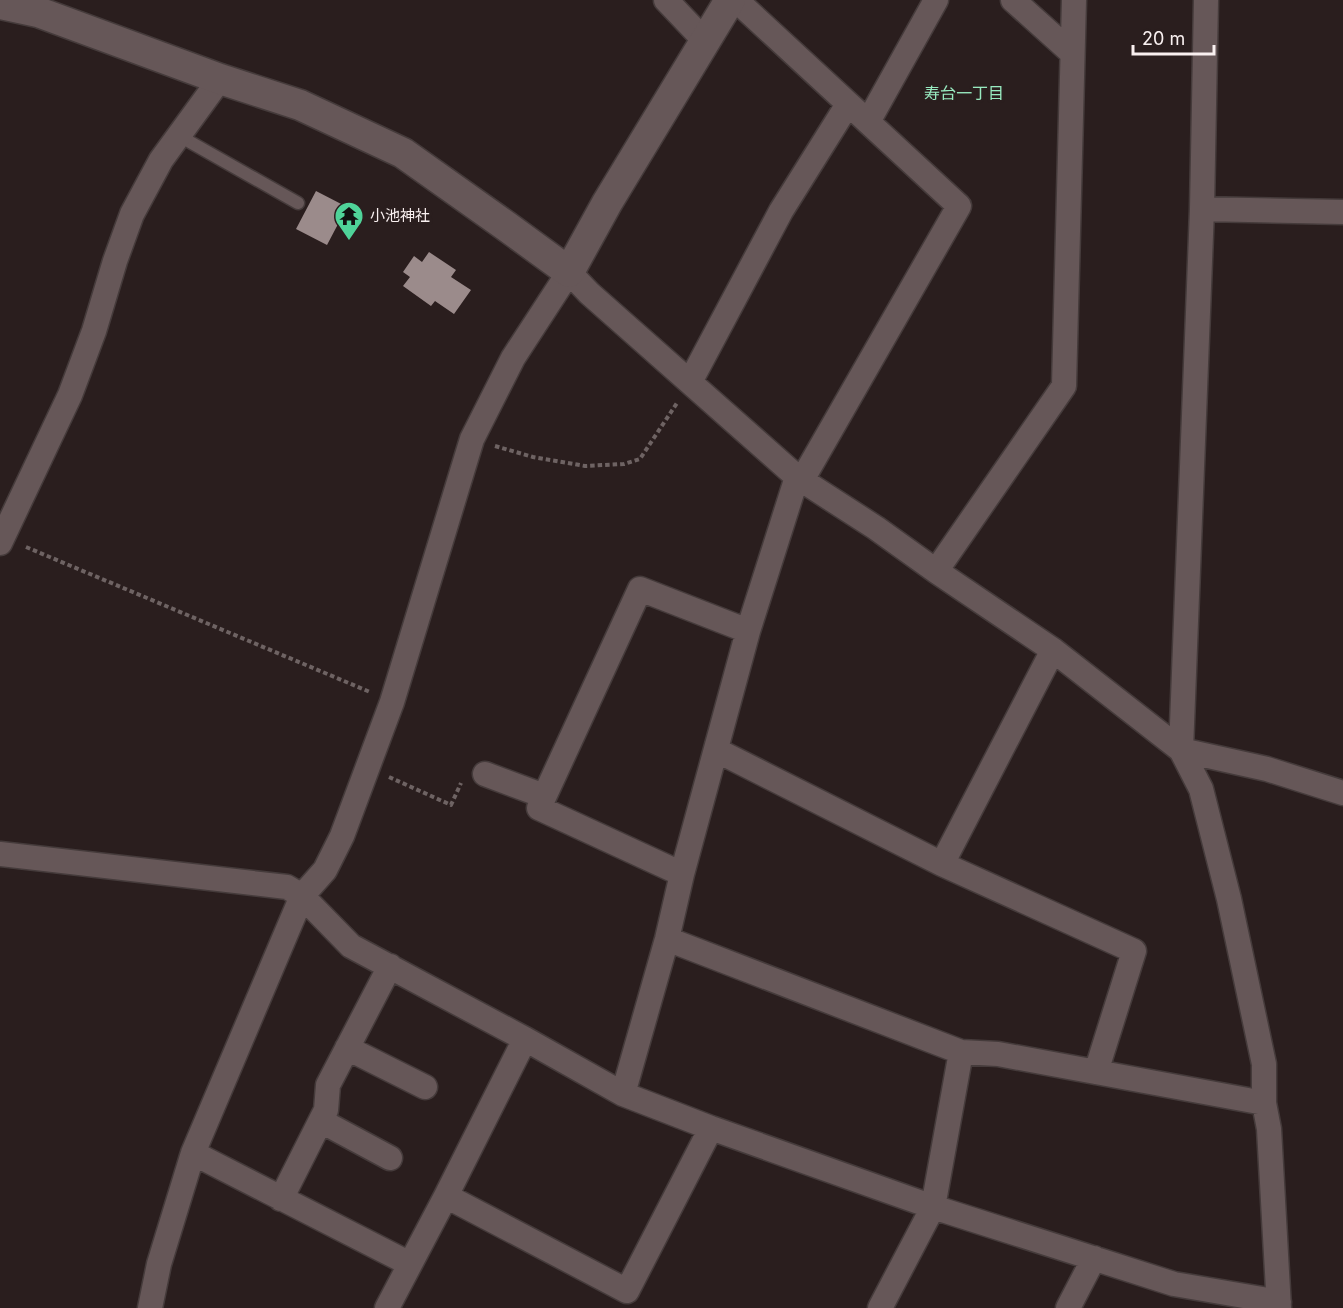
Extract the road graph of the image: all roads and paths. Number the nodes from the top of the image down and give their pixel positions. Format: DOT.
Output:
graph roads {
  1 [pos="666,0"];
  2 [pos="730,0"];
  3 [pos="736,0"];
  4 [pos="936,0"];
  5 [pos="1013,0"];
  6 [pos="1074,0"];
  7 [pos="1206,0"];
  8 [pos="0,4"];
  9 [pos="705,41"];
  10 [pos="1072,53"];
  11 [pos="220,79"];
  12 [pos="848,104"];
  13 [pos="868,122"];
  14 [pos="180,134"];
  15 [pos="298,203"];
  16 [pos="1202,208"];
  17 [pos="1343,212"];
  18 [pos="569,272"];
  19 [pos="690,382"];
  20 [pos="472,439"];
  21 [pos="800,479"];
  22 [pos="2,540"];
  23 [pos="936,571"];
  24 [pos="748,631"];
  25 [pos="1053,650"];
  26 [pos="392,702"];
  27 [pos="716,750"];
  28 [pos="1181,750"];
  29 [pos="367,767"];
  30 [pos="478,781"];
  31 [pos="1343,793"];
  32 [pos="544,796"];
  33 [pos="0,854"];
  34 [pos="942,864"];
  35 [pos="682,874"];
  36 [pos="302,896"];
  37 [pos="667,939"];
  38 [pos="390,966"];
  39 [pos="525,1039"];
  40 [pos="347,1048"];
  41 [pos="961,1052"];
  42 [pos="1096,1071"];
  43 [pos="425,1087"];
  44 [pos="623,1094"];
  45 [pos="1264,1102"];
  46 [pos="321,1121"];
  47 [pos="711,1128"];
  48 [pos="193,1153"];
  49 [pos="390,1158"];
  50 [pos="446,1196"];
  51 [pos="281,1198"];
  52 [pos="933,1207"];
  53 [pos="1094,1258"];
  54 [pos="410,1264"];
  55 [pos="1279,1305"];
  56 [pos="150,1308"];
  57 [pos="387,1308"];
  58 [pos="880,1308"];
  59 [pos="1068,1308"];
  1 -- 9 [label="street"];
  2 -- 9 [label="street"];
  3 -- 12 [label="street"];
  4 -- 13 [label="street"];
  5 -- 10 [label="street"];
  6 -- 10 [label="street"];
  7 -- 16 [label="street"];
  8 -- 11 [label="street"];
  9 -- 18 [label="street"];
  10 -- 23 [label="street"];
  11 -- 14 [label="street"];
  11 -- 18 [label="street"];
  12 -- 13 [label="street"];
  12 -- 19 [label="street"];
  13 -- 21 [label="street"];
  14 -- 15 [label="lane"];
  14 -- 22 [label="street"];
  16 -- 17 [label="street"];
  16 -- 28 [label="street"];
  18 -- 19 [label="street"];
  18 -- 20 [label="street"];
  19 -- 20 [label="path"];
  19 -- 21 [label="street"];
  20 -- 26 [label="street"];
  21 -- 23 [label="street"];
  21 -- 24 [label="street"];
  22 -- 26 [label="path"];
  23 -- 25 [label="street"];
  24 -- 27 [label="street"];
  24 -- 32 [label="street"];
  25 -- 28 [label="street"];
  25 -- 34 [label="street"];
  26 -- 29 [label="street"];
  27 -- 34 [label="street"];
  27 -- 35 [label="street"];
  28 -- 31 [label="street"];
  28 -- 45 [label="street"];
  29 -- 30 [label="path"];
  29 -- 36 [label="street"];
  30 -- 32 [label="street"];
  32 -- 35 [label="street"];
  33 -- 36 [label="street"];
  34 -- 42 [label="street"];
  35 -- 37 [label="street"];
  36 -- 38 [label="street"];
  36 -- 48 [label="street"];
  37 -- 41 [label="street"];
  37 -- 44 [label="street"];
  38 -- 39 [label="street"];
  38 -- 40 [label="street"];
  39 -- 44 [label="street"];
  39 -- 50 [label="street"];
  40 -- 43 [label="street"];
  40 -- 46 [label="street"];
  41 -- 42 [label="street"];
  41 -- 52 [label="street"];
  42 -- 45 [label="street"];
  44 -- 47 [label="street"];
  45 -- 55 [label="street"];
  46 -- 49 [label="street"];
  46 -- 51 [label="street"];
  47 -- 50 [label="street"];
  47 -- 52 [label="street"];
  48 -- 51 [label="street"];
  48 -- 56 [label="street"];
  50 -- 54 [label="street"];
  51 -- 54 [label="street"];
  52 -- 53 [label="street"];
  52 -- 58 [label="street"];
  53 -- 55 [label="street"];
  53 -- 59 [label="street"];
  54 -- 57 [label="street"];
}
